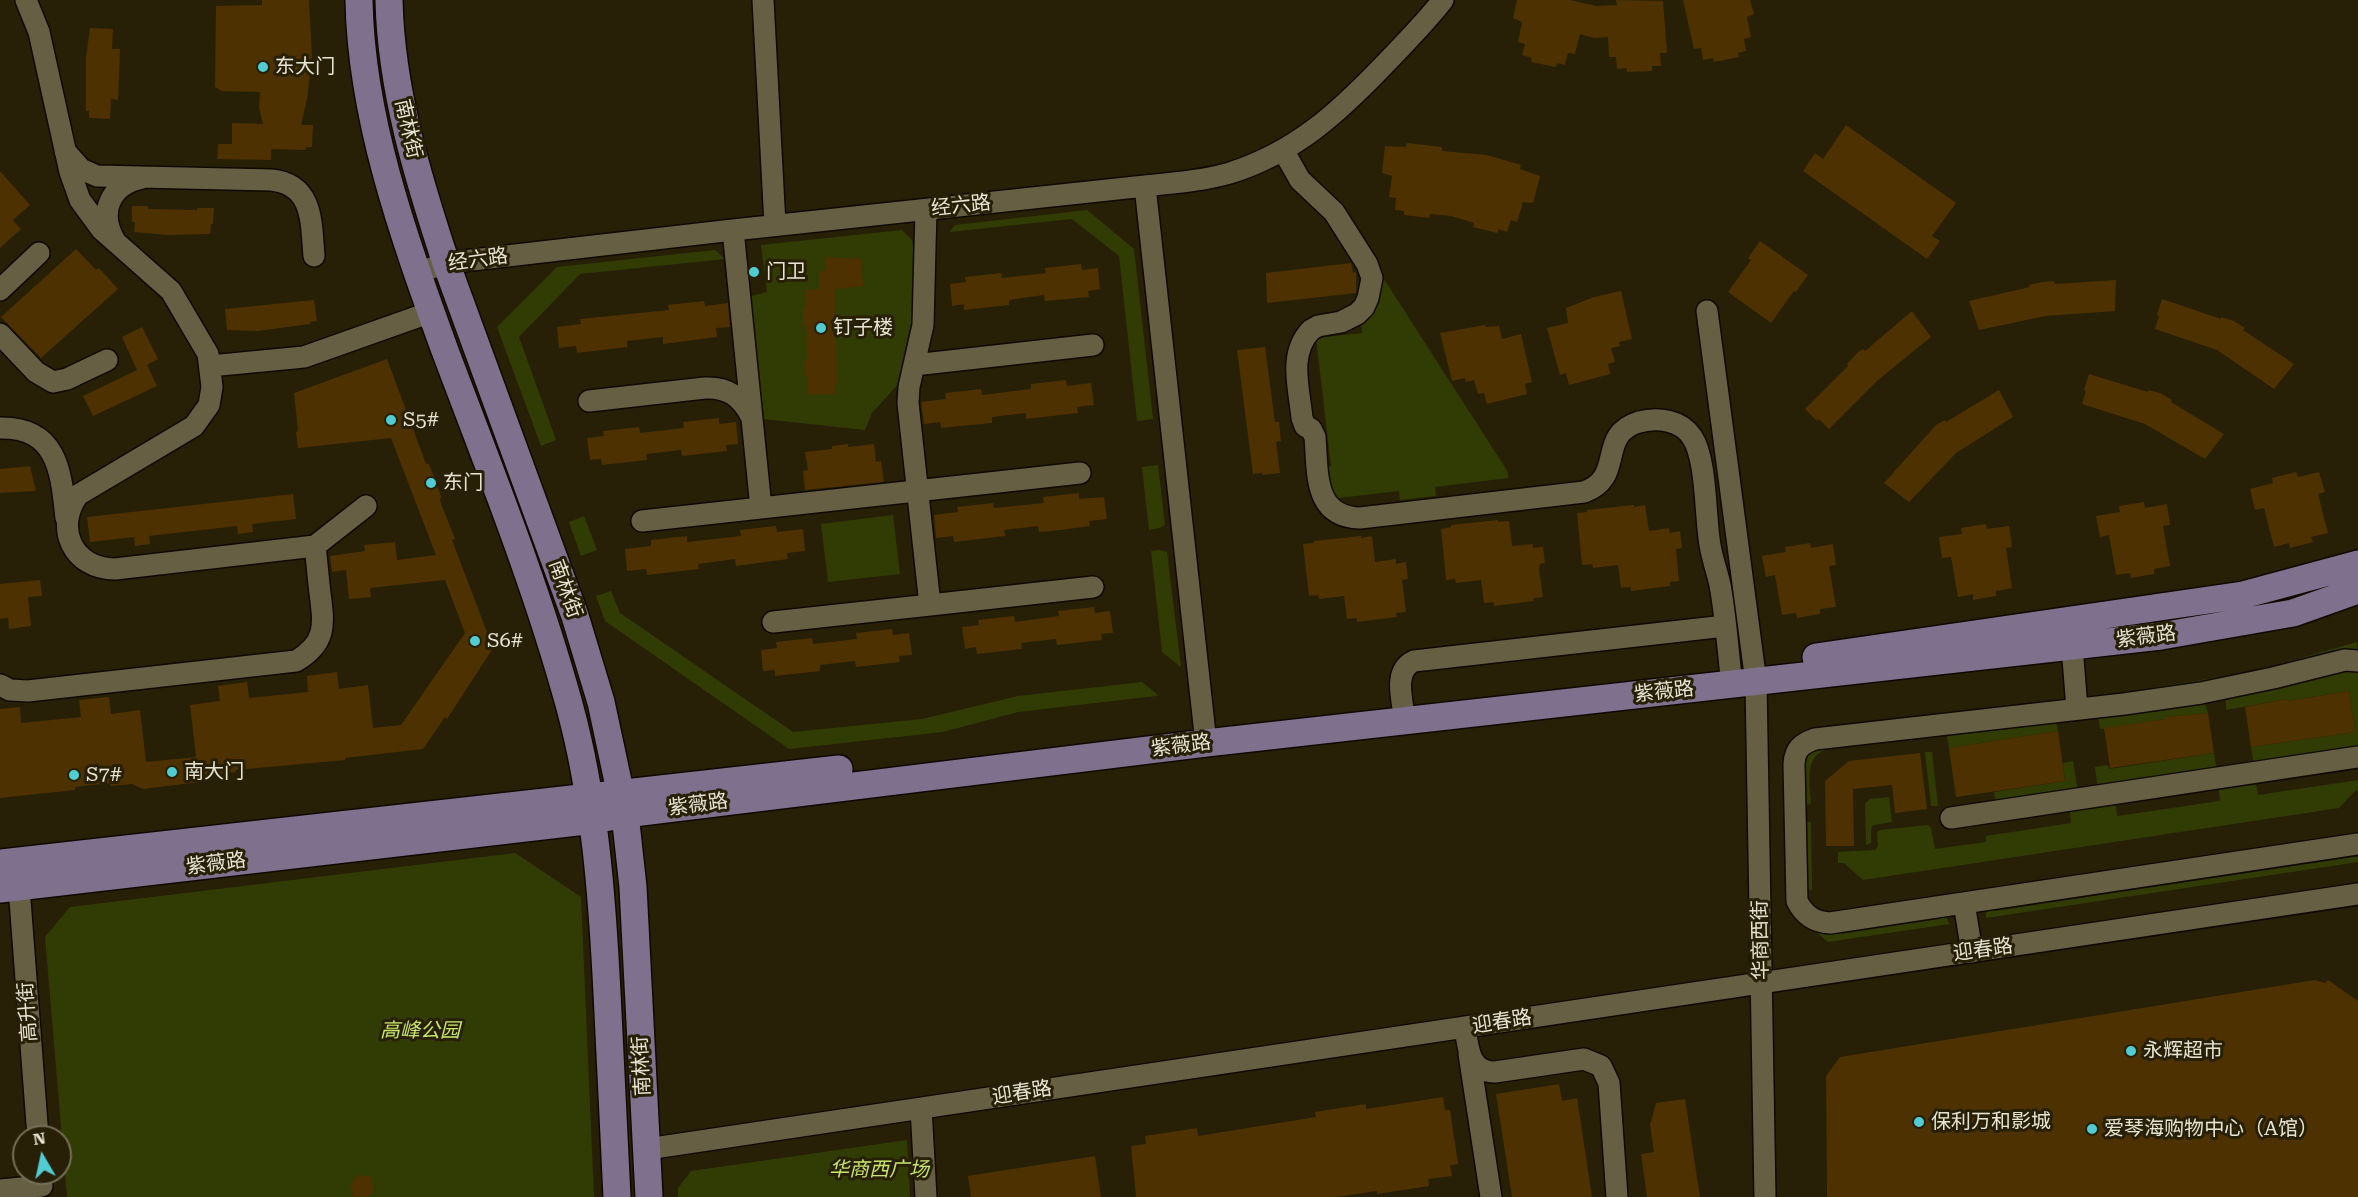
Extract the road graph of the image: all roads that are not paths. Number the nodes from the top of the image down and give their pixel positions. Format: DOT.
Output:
graph roads {
  1 [pos="26,0"];
  2 [pos="358,0"];
  3 [pos="389,0"];
  4 [pos="764,0"];
  5 [pos="1443,0"];
  6 [pos="65,150"];
  7 [pos="1283,150"];
  8 [pos="146,177"];
  9 [pos="1144,186"];
  10 [pos="926,210"];
  11 [pos="775,225"];
  12 [pos="733,230"];
  13 [pos="117,244"];
  14 [pos="39,253"];
  15 [pos="314,256"];
  16 [pos="446,263"];
  17 [pos="417,273"];
  18 [pos="0,290"];
  19 [pos="1707,311"];
  20 [pos="431,312"];
  21 [pos="0,334"];
  22 [pos="1093,345"];
  23 [pos="107,360"];
  24 [pos="914,365"];
  25 [pos="210,366"];
  26 [pos="589,401"];
  27 [pos="752,417"];
  28 [pos="0,428"];
  29 [pos="57,461"];
  30 [pos="1080,472"];
  31 [pos="107,477"];
  32 [pos="917,491"];
  33 [pos="366,506"];
  34 [pos="761,508"];
  35 [pos="642,521"];
  36 [pos="67,525"];
  37 [pos="315,546"];
  38 [pos="2358,564"];
  39 [pos="1093,587"];
  40 [pos="2358,591"];
  41 [pos="930,605"];
  42 [pos="773,622"];
  43 [pos="1725,626"];
  44 [pos="2072,646"];
  45 [pos="2358,661"];
  46 [pos="1743,675"];
  47 [pos="0,685"];
  48 [pos="2078,709"];
  49 [pos="1406,722"];
  50 [pos="1205,735"];
  51 [pos="2358,757"];
  52 [pos="623,803"];
  53 [pos="592,808"];
  54 [pos="1951,818"];
  55 [pos="2358,844"];
  56 [pos="0,863"];
  57 [pos="9,888"];
  58 [pos="2358,894"];
  59 [pos="1964,903"];
  60 [pos="1972,952"];
  61 [pos="1762,983"];
  62 [pos="1465,1027"];
  63 [pos="1468,1053"];
  64 [pos="921,1108"];
  65 [pos="37,1125"];
  66 [pos="647,1149"];
  67 [pos="42,1186"];
  68 [pos="0,1190"];
  69 [pos="617,1197"];
  70 [pos="649,1197"];
  71 [pos="926,1197"];
  72 [pos="1491,1197"];
  73 [pos="1617,1197"];
  74 [pos="1765,1197"];
  1 -- 6 [label="street"];
  2 -- 17 [label="main road, 南林街"];
  3 -- 16 [label="main road, 南林街"];
  4 -- 11 [label="street"];
  5 -- 7 [label="street, 经六路"];
  6 -- 8 [label="street"];
  6 -- 13 [label="street"];
  7 -- 9 [label="street, 经六路"];
  7 -- 43 [label="street"];
  8 -- 13 [label="street"];
  8 -- 15 [label="street"];
  9 -- 10 [label="street, 经六路"];
  9 -- 50 [label="street"];
  10 -- 11 [label="street, 经六路"];
  10 -- 24 [label="street"];
  11 -- 12 [label="street, 经六路"];
  12 -- 16 [label="street, 经六路"];
  12 -- 27 [label="street"];
  13 -- 25 [label="street"];
  14 -- 18 [label="street"];
  16 -- 17 [label="street, 经六路"];
  16 -- 52 [label="main road, 南林街"];
  17 -- 20 [label="main road, 南林街"];
  19 -- 46 [label="street"];
  20 -- 25 [label="street"];
  20 -- 53 [label="main road, 南林街"];
  21 -- 23 [label="street"];
  22 -- 24 [label="street"];
  24 -- 32 [label="street"];
  25 -- 31 [label="street"];
  26 -- 27 [label="street"];
  27 -- 34 [label="street"];
  28 -- 29 [label="street"];
  29 -- 31 [label="street"];
  29 -- 36 [label="street"];
  30 -- 32 [label="street"];
  31 -- 36 [label="street"];
  32 -- 34 [label="street"];
  32 -- 41 [label="street"];
  33 -- 37 [label="street"];
  34 -- 35 [label="street"];
  36 -- 37 [label="street"];
  37 -- 47 [label="street"];
  38 -- 46 [label="main road, 紫薇路"];
  39 -- 41 [label="street"];
  40 -- 44 [label="main road, 紫薇路"];
  41 -- 42 [label="street"];
  43 -- 46 [label="street"];
  43 -- 49 [label="street"];
  44 -- 46 [label="main road, 紫薇路"];
  44 -- 48 [label="street"];
  45 -- 48 [label="street"];
  46 -- 49 [label="main road, 紫薇路"];
  46 -- 50 [label="main road, 紫薇路"];
  46 -- 61 [label="street, 华商西街"];
  48 -- 59 [label="street"];
  49 -- 50 [label="main road, 紫薇路"];
  50 -- 52 [label="main road, 紫薇路"];
  51 -- 54 [label="street"];
  52 -- 53 [label="main road, 紫薇路"];
  52 -- 66 [label="main road, 南林街"];
  53 -- 56 [label="main road, 紫薇路"];
  53 -- 57 [label="main road, 紫薇路"];
  53 -- 69 [label="main road, 南林街"];
  55 -- 59 [label="street"];
  57 -- 65 [label="street, 高升街"];
  58 -- 60 [label="street, 迎春路"];
  59 -- 60 [label="street"];
  60 -- 61 [label="street, 迎春路"];
  61 -- 62 [label="street, 迎春路"];
  61 -- 74 [label="street, 华商西街"];
  62 -- 63 [label="street"];
  62 -- 64 [label="street, 迎春路"];
  63 -- 72 [label="street"];
  63 -- 73 [label="street"];
  64 -- 66 [label="street, 迎春路"];
  64 -- 71 [label="street"];
  66 -- 70 [label="main road, 南林街"];
  67 -- 68 [label="street"];
}
